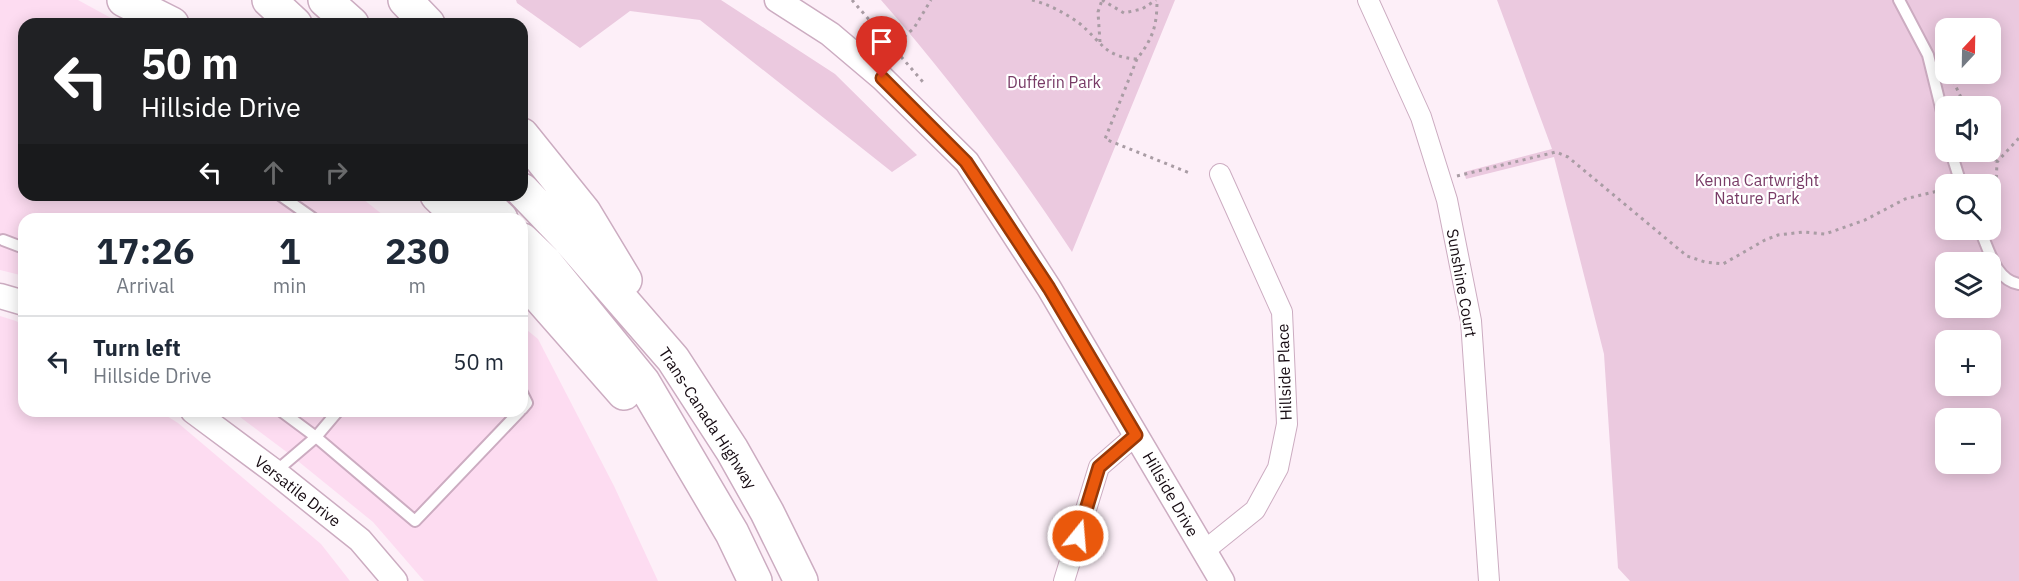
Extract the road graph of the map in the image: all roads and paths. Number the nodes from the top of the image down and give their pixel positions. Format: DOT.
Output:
graph roads {
  1 [pos="124,0"];
  2 [pos="269,0"];
  3 [pos="325,0"];
  4 [pos="405,0"];
  5 [pos="777,0"];
  6 [pos="852,0"];
  7 [pos="931,0"];
  8 [pos="1032,0"];
  9 [pos="1102,0"];
  10 [pos="1157,0"];
  11 [pos="1368,0"];
  12 [pos="1899,0"];
  13 [pos="160,18"];
  14 [pos="288,18"];
  15 [pos="345,18"];
  16 [pos="422,18"];
  17 [pos="1100,42"];
  18 [pos="893,47"];
  19 [pos="1137,59"];
  20 [pos="923,82"];
  21 [pos="1938,96"];
  22 [pos="2019,138"];
  23 [pos="528,142"];
  24 [pos="2001,158"];
  25 [pos="1997,162"];
  26 [pos="1192,174"];
  27 [pos="1220,174"];
  28 [pos="1996,174"];
  29 [pos="1455,177"];
  30 [pos="1935,192"];
  31 [pos="528,195"];
  32 [pos="288,201"];
  33 [pos="443,201"];
  34 [pos="482,201"];
  35 [pos="306,213"];
  36 [pos="456,213"];
  37 [pos="495,213"];
  38 [pos="3,240"];
  39 [pos="1984,240"];
  40 [pos="18,246"];
  41 [pos="528,246"];
  42 [pos="528,284"];
  43 [pos="2019,284"];
  44 [pos="0,296"];
  45 [pos="18,301"];
  46 [pos="673,359"];
  47 [pos="201,417"];
  48 [pos="289,417"];
  49 [pos="333,417"];
  50 [pos="514,417"];
  51 [pos="1136,435"];
  52 [pos="316,438"];
  53 [pos="275,472"];
  54 [pos="706,487"];
  55 [pos="1204,551"];
  56 [pos="395,581"];
  57 [pos="755,581"];
  58 [pos="801,581"];
  59 [pos="1064,581"];
  60 [pos="1222,581"];
  61 [pos="1490,581"];
  1 -- 13 [label="highway"];
  2 -- 14 [label="highway"];
  3 -- 15 [label="highway"];
  4 -- 16 [label="highway"];
  5 -- 51 [label="street, Hillside Drive"];
  6 -- 18 [label="path"];
  7 -- 18 [label="path"];
  8 -- 17 [label="path"];
  9 -- 10 [label="path"];
  9 -- 17 [label="path"];
  10 -- 19 [label="path"];
  11 -- 61 [label="street, Sunshine Court"];
  12 -- 21 [label="lane"];
  17 -- 19 [label="path"];
  18 -- 20 [label="path"];
  19 -- 26 [label="path"];
  22 -- 24 [label="path"];
  23 -- 46 [label="highway"];
  25 -- 28 [label="path"];
  27 -- 55 [label="street, Hillside Place"];
  29 -- 30 [label="path"];
  31 -- 46 [label="highway, Trans-Canada Highway"];
  32 -- 35 [label="lane"];
  33 -- 36 [label="highway"];
  34 -- 37 [label="highway"];
  38 -- 40 [label="lane"];
  39 -- 43 [label="lane"];
  41 -- 54 [label="highway"];
  42 -- 54 [label="highway"];
  44 -- 45 [label="street"];
  46 -- 58 [label="highway, Trans-Canada Highway"];
  47 -- 53 [label="street, Versatile Drive"];
  48 -- 52 [label="lane"];
  49 -- 52 [label="lane"];
  50 -- 52 [label="lane"];
  51 -- 55 [label="street, Hillside Drive"];
  51 -- 59 [label="street"];
  52 -- 53 [label="lane"];
  53 -- 56 [label="street, Versatile Drive"];
  54 -- 57 [label="highway"];
  55 -- 60 [label="street, Hillside Drive"];
}
